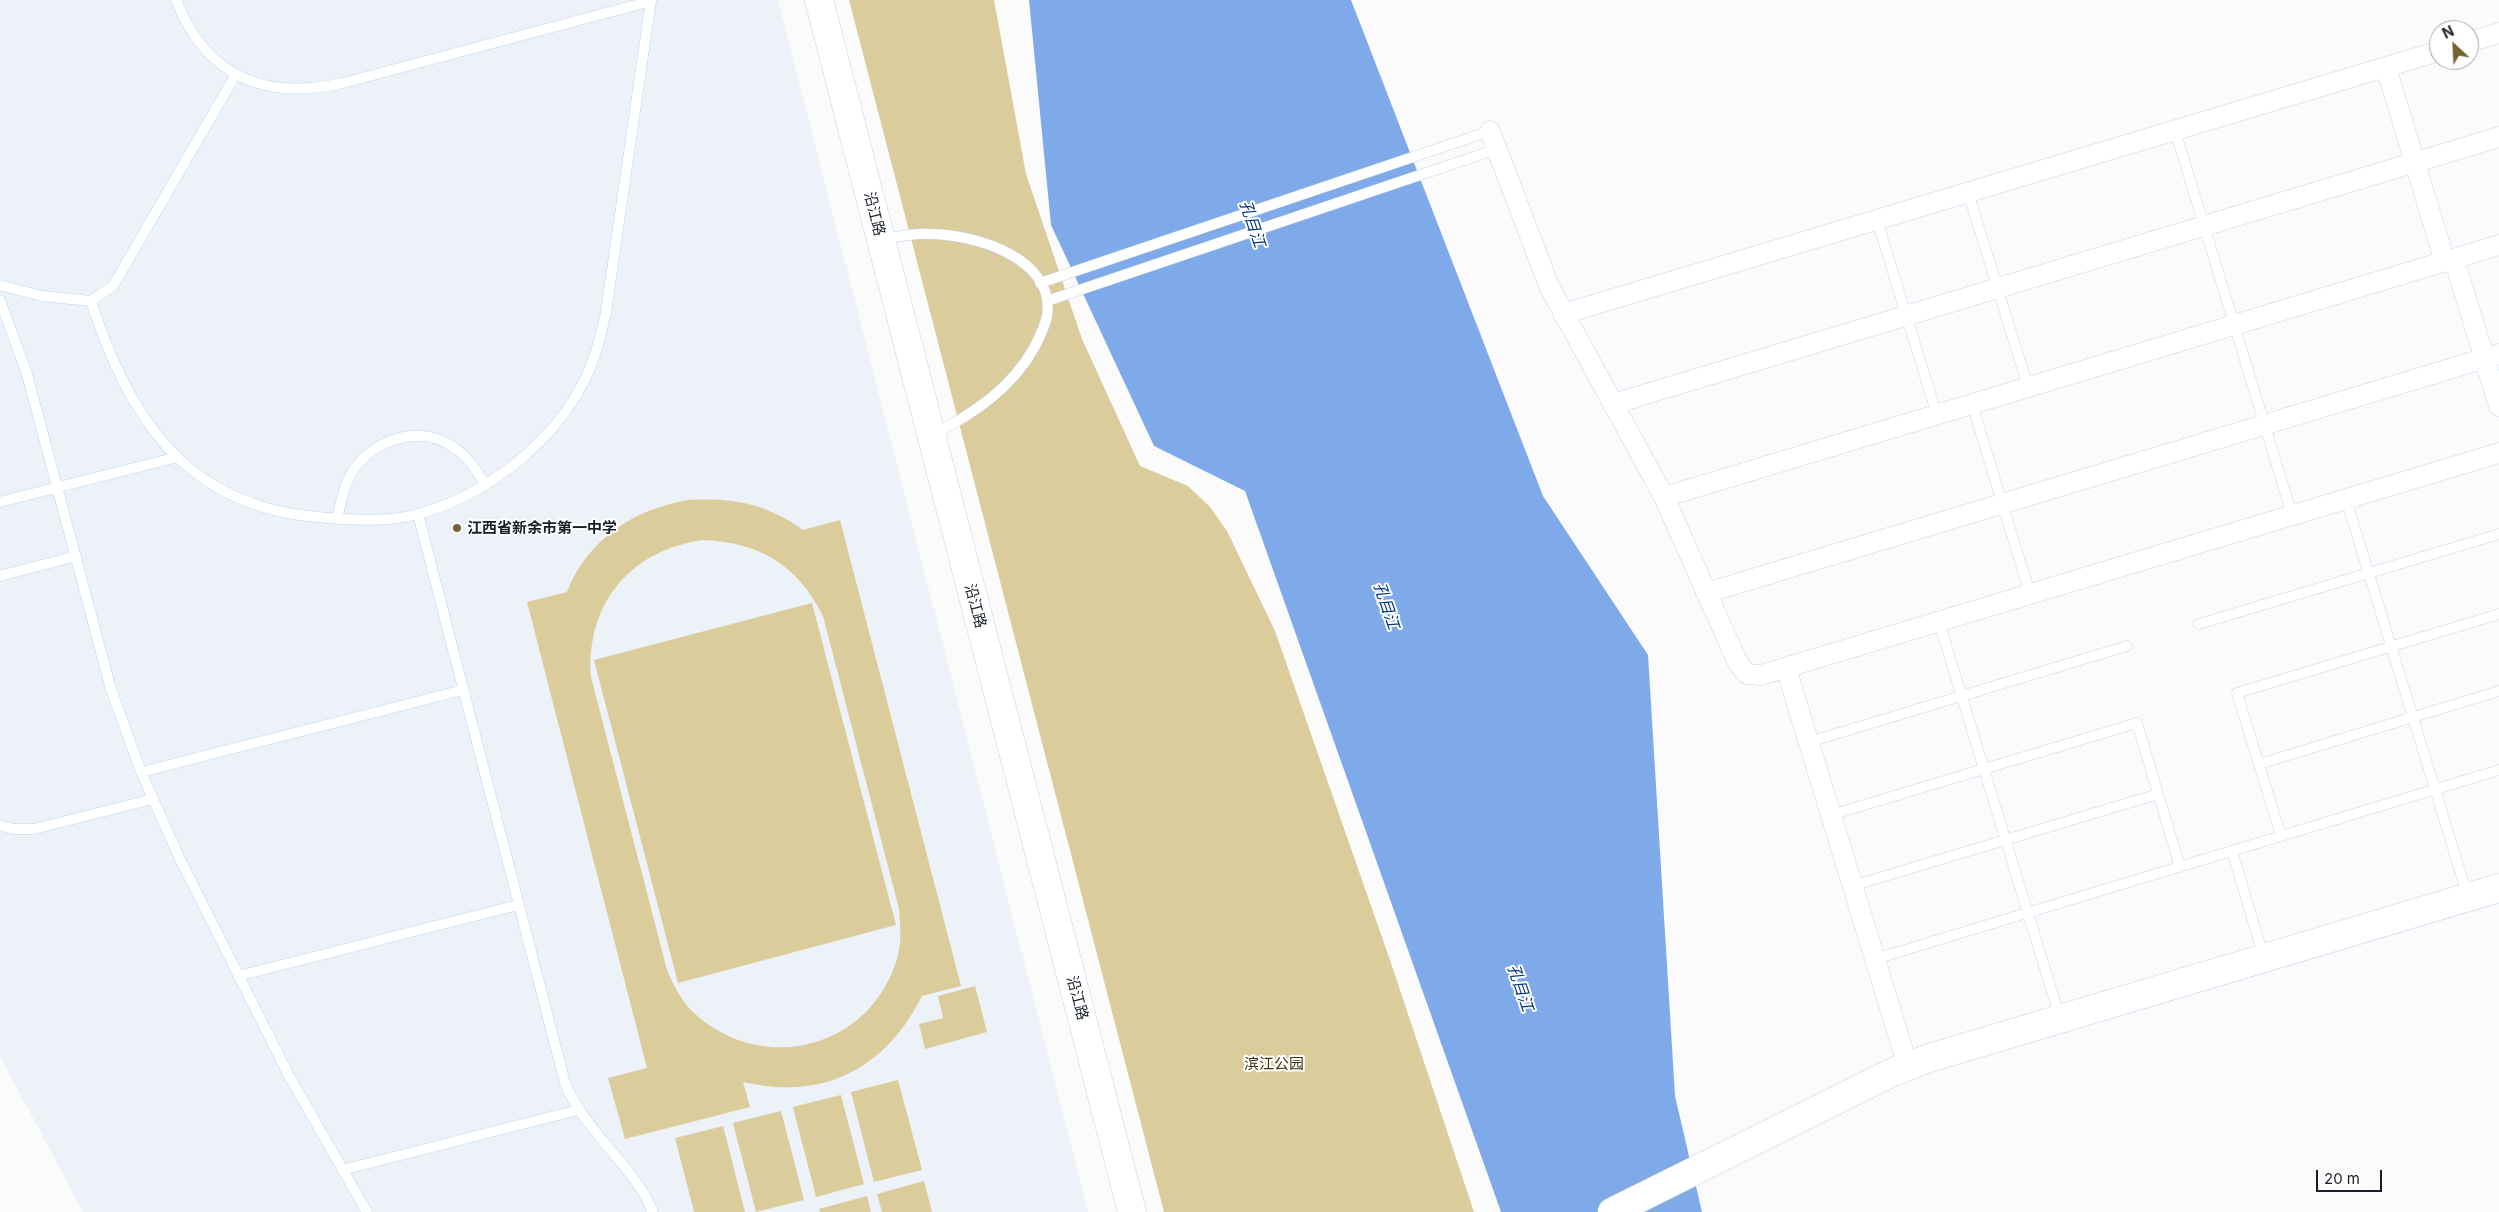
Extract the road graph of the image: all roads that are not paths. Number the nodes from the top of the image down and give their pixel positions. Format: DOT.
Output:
graph roads {
  1 [pos="176,0"];
  2 [pos="651,0"];
  3 [pos="818,0"];
  4 [pos="2499,32"];
  5 [pos="2479,39"];
  6 [pos="2429,53"];
  7 [pos="2386,66"];
  8 [pos="236,74"];
  9 [pos="2175,130"];
  10 [pos="2499,137"];
  11 [pos="1494,140"];
  12 [pos="2415,163"];
  13 [pos="1968,192"];
  14 [pos="1877,220"];
  15 [pos="2204,226"];
  16 [pos="880,240"];
  17 [pos="2499,245"];
  18 [pos="2450,260"];
  19 [pos="1040,282"];
  20 [pos="0,285"];
  21 [pos="1998,288"];
  22 [pos="0,300"];
  23 [pos="91,301"];
  24 [pos="1047,301"];
  25 [pos="1564,314"];
  26 [pos="1906,316"];
  27 [pos="2234,325"];
  28 [pos="2492,356"];
  29 [pos="2028,387"];
  30 [pos="1613,404"];
  31 [pos="1972,404"];
  32 [pos="2499,406"];
  33 [pos="1937,415"];
  34 [pos="2265,424"];
  35 [pos="931,435"];
  36 [pos="2499,453"];
  37 [pos="178,457"];
  38 [pos="485,484"];
  39 [pos="58,488"];
  40 [pos="1664,497"];
  41 [pos="2346,499"];
  42 [pos="0,502"];
  43 [pos="2002,504"];
  44 [pos="418,514"];
  45 [pos="2292,515"];
  46 [pos="337,519"];
  47 [pos="2499,534"];
  48 [pos="76,556"];
  49 [pos="2369,573"];
  50 [pos="0,576"];
  51 [pos="1706,592"];
  52 [pos="2030,594"];
  53 [pos="2499,614"];
  54 [pos="1938,622"];
  55 [pos="2200,624"];
  56 [pos="2127,646"];
  57 [pos="2392,646"];
  58 [pos="1786,668"];
  59 [pos="463,690"];
  60 [pos="2499,691"];
  61 [pos="1961,696"];
  62 [pos="2413,717"];
  63 [pos="1809,742"];
  64 [pos="2259,764"];
  65 [pos="1984,769"];
  66 [pos="2499,770"];
  67 [pos="141,772"];
  68 [pos="2435,790"];
  69 [pos="2158,794"];
  70 [pos="153,799"];
  71 [pos="1831,815"];
  72 [pos="0,825"];
  73 [pos="2281,836"];
  74 [pos="2006,840"];
  75 [pos="2232,851"];
  76 [pos="2180,867"];
  77 [pos="1852,886"];
  78 [pos="2499,888"];
  79 [pos="2468,898"];
  80 [pos="518,905"];
  81 [pos="2027,912"];
  82 [pos="2264,958"];
  83 [pos="1875,959"];
  84 [pos="238,976"];
  85 [pos="2060,1019"];
  86 [pos="1908,1067"];
  87 [pos="578,1110"];
  88 [pos="342,1170"];
  89 [pos="367,1212"];
  90 [pos="653,1212"];
  91 [pos="1132,1212"];
  92 [pos="1612,1212"];
  1 -- 8 [label="lane"];
  2 -- 8 [label="lane"];
  2 -- 38 [label="lane"];
  3 -- 16 [label="street, 沿江路"];
  4 -- 5 [label="street"];
  6 -- 7 [label="street"];
  7 -- 9 [label="street"];
  7 -- 12 [label="street"];
  8 -- 23 [label="lane"];
  9 -- 13 [label="street"];
  9 -- 15 [label="lane"];
  10 -- 12 [label="street"];
  11 -- 19 [label="lane"];
  11 -- 24 [label="lane"];
  11 -- 25 [label="street"];
  12 -- 15 [label="street"];
  12 -- 18 [label="street"];
  13 -- 14 [label="street"];
  13 -- 21 [label="lane"];
  14 -- 25 [label="street"];
  14 -- 26 [label="lane"];
  15 -- 21 [label="street"];
  15 -- 27 [label="lane"];
  16 -- 19 [label="lane"];
  16 -- 35 [label="street, 沿江路"];
  17 -- 18 [label="street"];
  18 -- 27 [label="street"];
  18 -- 28 [label="street"];
  19 -- 24 [label="lane"];
  20 -- 23 [label="lane"];
  21 -- 26 [label="street"];
  21 -- 29 [label="lane"];
  22 -- 39 [label="lane"];
  23 -- 37 [label="lane"];
  24 -- 35 [label="lane"];
  25 -- 30 [label="street"];
  26 -- 30 [label="street"];
  26 -- 33 [label="lane"];
  27 -- 29 [label="street"];
  27 -- 34 [label="lane"];
  28 -- 32 [label="street"];
  28 -- 34 [label="street"];
  29 -- 31 [label="street"];
  30 -- 40 [label="street"];
  31 -- 33 [label="street"];
  31 -- 43 [label="lane"];
  33 -- 40 [label="street"];
  34 -- 43 [label="street"];
  34 -- 45 [label="lane"];
  35 -- 91 [label="street, 沿江路"];
  36 -- 41 [label="street"];
  37 -- 39 [label="lane"];
  37 -- 46 [label="lane"];
  38 -- 44 [label="lane"];
  38 -- 46 [label="lane"];
  39 -- 42 [label="lane"];
  39 -- 48 [label="lane"];
  40 -- 51 [label="street"];
  41 -- 45 [label="street"];
  41 -- 49 [label="lane"];
  43 -- 51 [label="street"];
  43 -- 52 [label="lane"];
  44 -- 46 [label="lane"];
  44 -- 59 [label="lane"];
  45 -- 52 [label="street"];
  47 -- 49 [label="lane"];
  48 -- 50 [label="lane"];
  48 -- 67 [label="lane"];
  49 -- 55 [label="lane"];
  49 -- 57 [label="lane"];
  51 -- 58 [label="street"];
  52 -- 54 [label="street"];
  53 -- 57 [label="lane"];
  54 -- 58 [label="street"];
  54 -- 61 [label="lane"];
  56 -- 61 [label="lane"];
  57 -- 62 [label="lane"];
  57 -- 64 [label="lane"];
  58 -- 63 [label="street"];
  59 -- 67 [label="lane"];
  59 -- 80 [label="lane"];
  60 -- 62 [label="lane"];
  61 -- 63 [label="lane"];
  61 -- 65 [label="lane"];
  62 -- 64 [label="lane"];
  62 -- 68 [label="lane"];
  63 -- 71 [label="street"];
  64 -- 73 [label="lane"];
  65 -- 69 [label="lane"];
  65 -- 71 [label="lane"];
  65 -- 74 [label="lane"];
  66 -- 68 [label="lane"];
  67 -- 70 [label="lane"];
  68 -- 73 [label="lane"];
  68 -- 79 [label="lane"];
  69 -- 74 [label="lane"];
  69 -- 76 [label="lane"];
  70 -- 72 [label="lane"];
  70 -- 84 [label="lane"];
  71 -- 77 [label="street"];
  73 -- 75 [label="lane"];
  74 -- 77 [label="lane"];
  74 -- 81 [label="lane"];
  75 -- 76 [label="lane"];
  75 -- 82 [label="lane"];
  76 -- 81 [label="lane"];
  77 -- 83 [label="street"];
  78 -- 79 [label="street"];
  79 -- 82 [label="street"];
  80 -- 84 [label="lane"];
  80 -- 87 [label="lane"];
  81 -- 83 [label="lane"];
  81 -- 85 [label="lane"];
  82 -- 85 [label="street"];
  83 -- 86 [label="street"];
  84 -- 88 [label="lane"];
  85 -- 86 [label="street"];
  86 -- 92 [label="street"];
  87 -- 88 [label="lane"];
  87 -- 90 [label="lane"];
  88 -- 89 [label="lane"];
}
